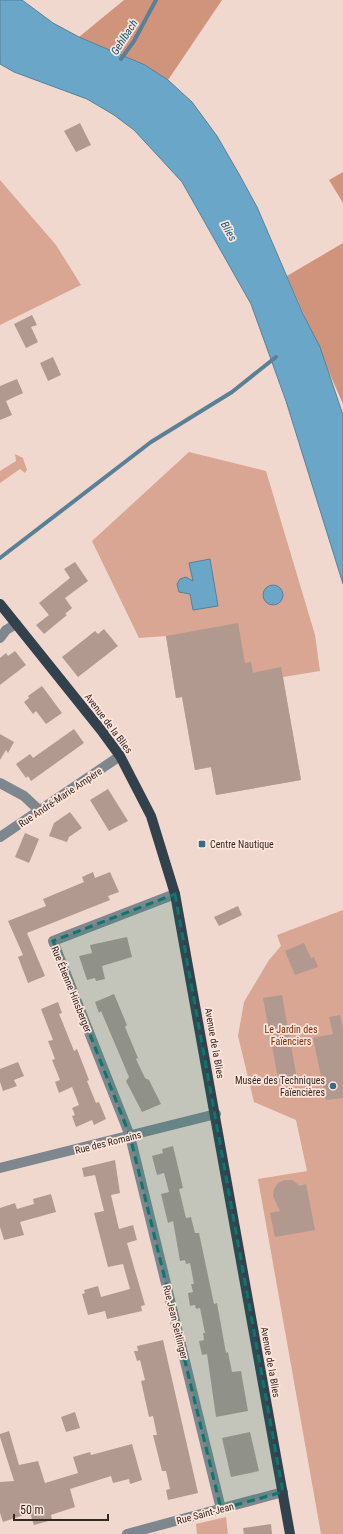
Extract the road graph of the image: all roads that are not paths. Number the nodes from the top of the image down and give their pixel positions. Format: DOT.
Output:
graph roads {
  1 [pos="0,604"];
  2 [pos="16,624"];
  3 [pos="0,638"];
  4 [pos="120,756"];
  5 [pos="0,783"];
  6 [pos="40,810"];
  7 [pos="0,837"];
  8 [pos="175,894"];
  9 [pos="216,1114"];
  10 [pos="130,1136"];
  11 [pos="0,1168"];
  12 [pos="283,1492"];
  13 [pos="221,1509"];
  14 [pos="127,1534"];
  15 [pos="290,1534"];
  1 -- 2 [label="main road, Avenue de la Blies"];
  2 -- 3 [label="street"];
  2 -- 4 [label="main road, Avenue de la Blies"];
  4 -- 6 [label="street, Rue André-Marie Ampère"];
  4 -- 8 [label="main road, Avenue de la Blies"];
  5 -- 6 [label="street"];
  6 -- 7 [label="street, Rue André-Marie Ampère"];
  8 -- 9 [label="main road, Avenue de la Blies"];
  8 -- 10 [label="street, Rue Étienne Hinsberger"];
  9 -- 10 [label="street, Rue des Romains"];
  9 -- 12 [label="main road, Avenue de la Blies"];
  10 -- 11 [label="street, Rue des Romains"];
  10 -- 13 [label="street, Rue Jean Seitlinger"];
  12 -- 13 [label="street, Rue Saint-Jean"];
  12 -- 15 [label="main road, Avenue de la Blies"];
  13 -- 14 [label="street, Rue Saint-Jean"];
}
